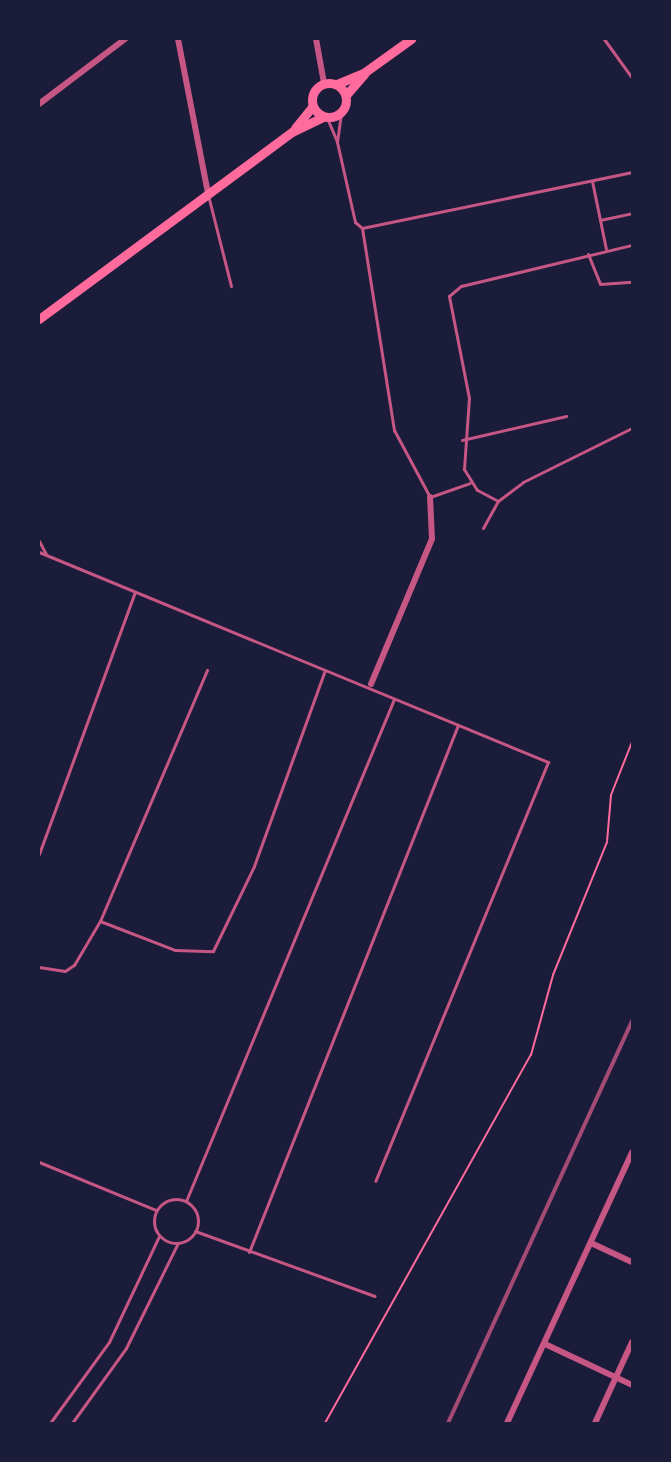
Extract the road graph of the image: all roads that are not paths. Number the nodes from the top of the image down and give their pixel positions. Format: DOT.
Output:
graph roads {
  1 [pos="125,39"];
  2 [pos="178,39"];
  3 [pos="316,39"];
  4 [pos="411,39"];
  5 [pos="604,39"];
  6 [pos="365,72"];
  7 [pos="632,78"];
  8 [pos="324,83"];
  9 [pos="337,84"];
  10 [pos="346,95"];
  11 [pos="39,104"];
  12 [pos="313,106"];
  13 [pos="341,113"];
  14 [pos="325,117"];
  15 [pos="292,132"];
  16 [pos="337,142"];
  17 [pos="632,172"];
  18 [pos="592,181"];
  19 [pos="208,193"];
  20 [pos="632,213"];
  21 [pos="600,220"];
  22 [pos="362,228"];
  23 [pos="632,245"];
  24 [pos="606,249"];
  25 [pos="588,254"];
  26 [pos="632,282"];
  27 [pos="231,286"];
  28 [pos="39,319"];
  29 [pos="566,416"];
  30 [pos="632,428"];
  31 [pos="462,440"];
  32 [pos="471,483"];
  33 [pos="430,496"];
  34 [pos="498,501"];
  35 [pos="483,528"];
  36 [pos="39,541"];
  37 [pos="39,552"];
  38 [pos="46,555"];
  39 [pos="135,592"];
  40 [pos="207,670"];
  41 [pos="325,670"];
  42 [pos="371,684"];
  43 [pos="394,699"];
  44 [pos="458,725"];
  45 [pos="39,854"];
  46 [pos="100,921"];
  47 [pos="39,967"];
  48 [pos="632,1153"];
  49 [pos="39,1162"];
  50 [pos="375,1181"];
  51 [pos="186,1201"];
  52 [pos="156,1210"];
  53 [pos="195,1232"];
  54 [pos="159,1236"];
  55 [pos="178,1243"];
  56 [pos="591,1243"];
  57 [pos="249,1252"];
  58 [pos="632,1262"];
  59 [pos="375,1296"];
  60 [pos="632,1342"];
  61 [pos="546,1344"];
  62 [pos="615,1377"];
  63 [pos="632,1385"];
  64 [pos="50,1423"];
  65 [pos="72,1423"];
  66 [pos="507,1423"];
  67 [pos="596,1423"];
  1 -- 11 [label="street"];
  2 -- 19 [label="street"];
  3 -- 8 [label="street"];
  4 -- 6 [label="main road"];
  5 -- 7 [label="lane"];
  6 -- 9 [label="main road"];
  6 -- 10 [label="main road"];
  8 -- 9 [label="main road"];
  8 -- 12 [label="main road"];
  9 -- 10 [label="main road"];
  10 -- 13 [label="main road"];
  12 -- 14 [label="main road"];
  12 -- 15 [label="main road"];
  13 -- 14 [label="main road"];
  13 -- 16 [label="lane"];
  14 -- 15 [label="main road"];
  14 -- 16 [label="lane"];
  15 -- 19 [label="main road"];
  16 -- 22 [label="lane"];
  17 -- 18 [label="lane"];
  18 -- 21 [label="lane"];
  18 -- 22 [label="lane"];
  19 -- 27 [label="lane"];
  19 -- 28 [label="main road"];
  20 -- 21 [label="lane"];
  21 -- 24 [label="lane"];
  22 -- 33 [label="lane"];
  23 -- 24 [label="lane"];
  24 -- 25 [label="lane"];
  25 -- 26 [label="lane"];
  25 -- 31 [label="lane"];
  29 -- 31 [label="lane"];
  30 -- 34 [label="lane"];
  31 -- 32 [label="lane"];
  32 -- 33 [label="lane"];
  32 -- 34 [label="lane"];
  33 -- 42 [label="street"];
  34 -- 35 [label="lane"];
  36 -- 38 [label="lane"];
  37 -- 38 [label="lane"];
  38 -- 39 [label="lane"];
  39 -- 41 [label="lane"];
  39 -- 45 [label="lane"];
  40 -- 46 [label="lane"];
  41 -- 43 [label="lane"];
  41 -- 46 [label="lane"];
  43 -- 44 [label="lane"];
  43 -- 51 [label="lane"];
  44 -- 50 [label="lane"];
  44 -- 57 [label="lane"];
  46 -- 47 [label="lane"];
  48 -- 56 [label="street"];
  49 -- 52 [label="lane"];
  51 -- 52 [label="lane"];
  51 -- 53 [label="lane"];
  52 -- 54 [label="lane"];
  53 -- 55 [label="lane"];
  53 -- 57 [label="lane"];
  54 -- 55 [label="lane"];
  54 -- 64 [label="lane"];
  55 -- 65 [label="lane"];
  56 -- 58 [label="street"];
  56 -- 61 [label="street"];
  57 -- 59 [label="lane"];
  60 -- 62 [label="street"];
  61 -- 62 [label="street"];
  61 -- 66 [label="street"];
  62 -- 63 [label="street"];
  62 -- 67 [label="street"];
}
